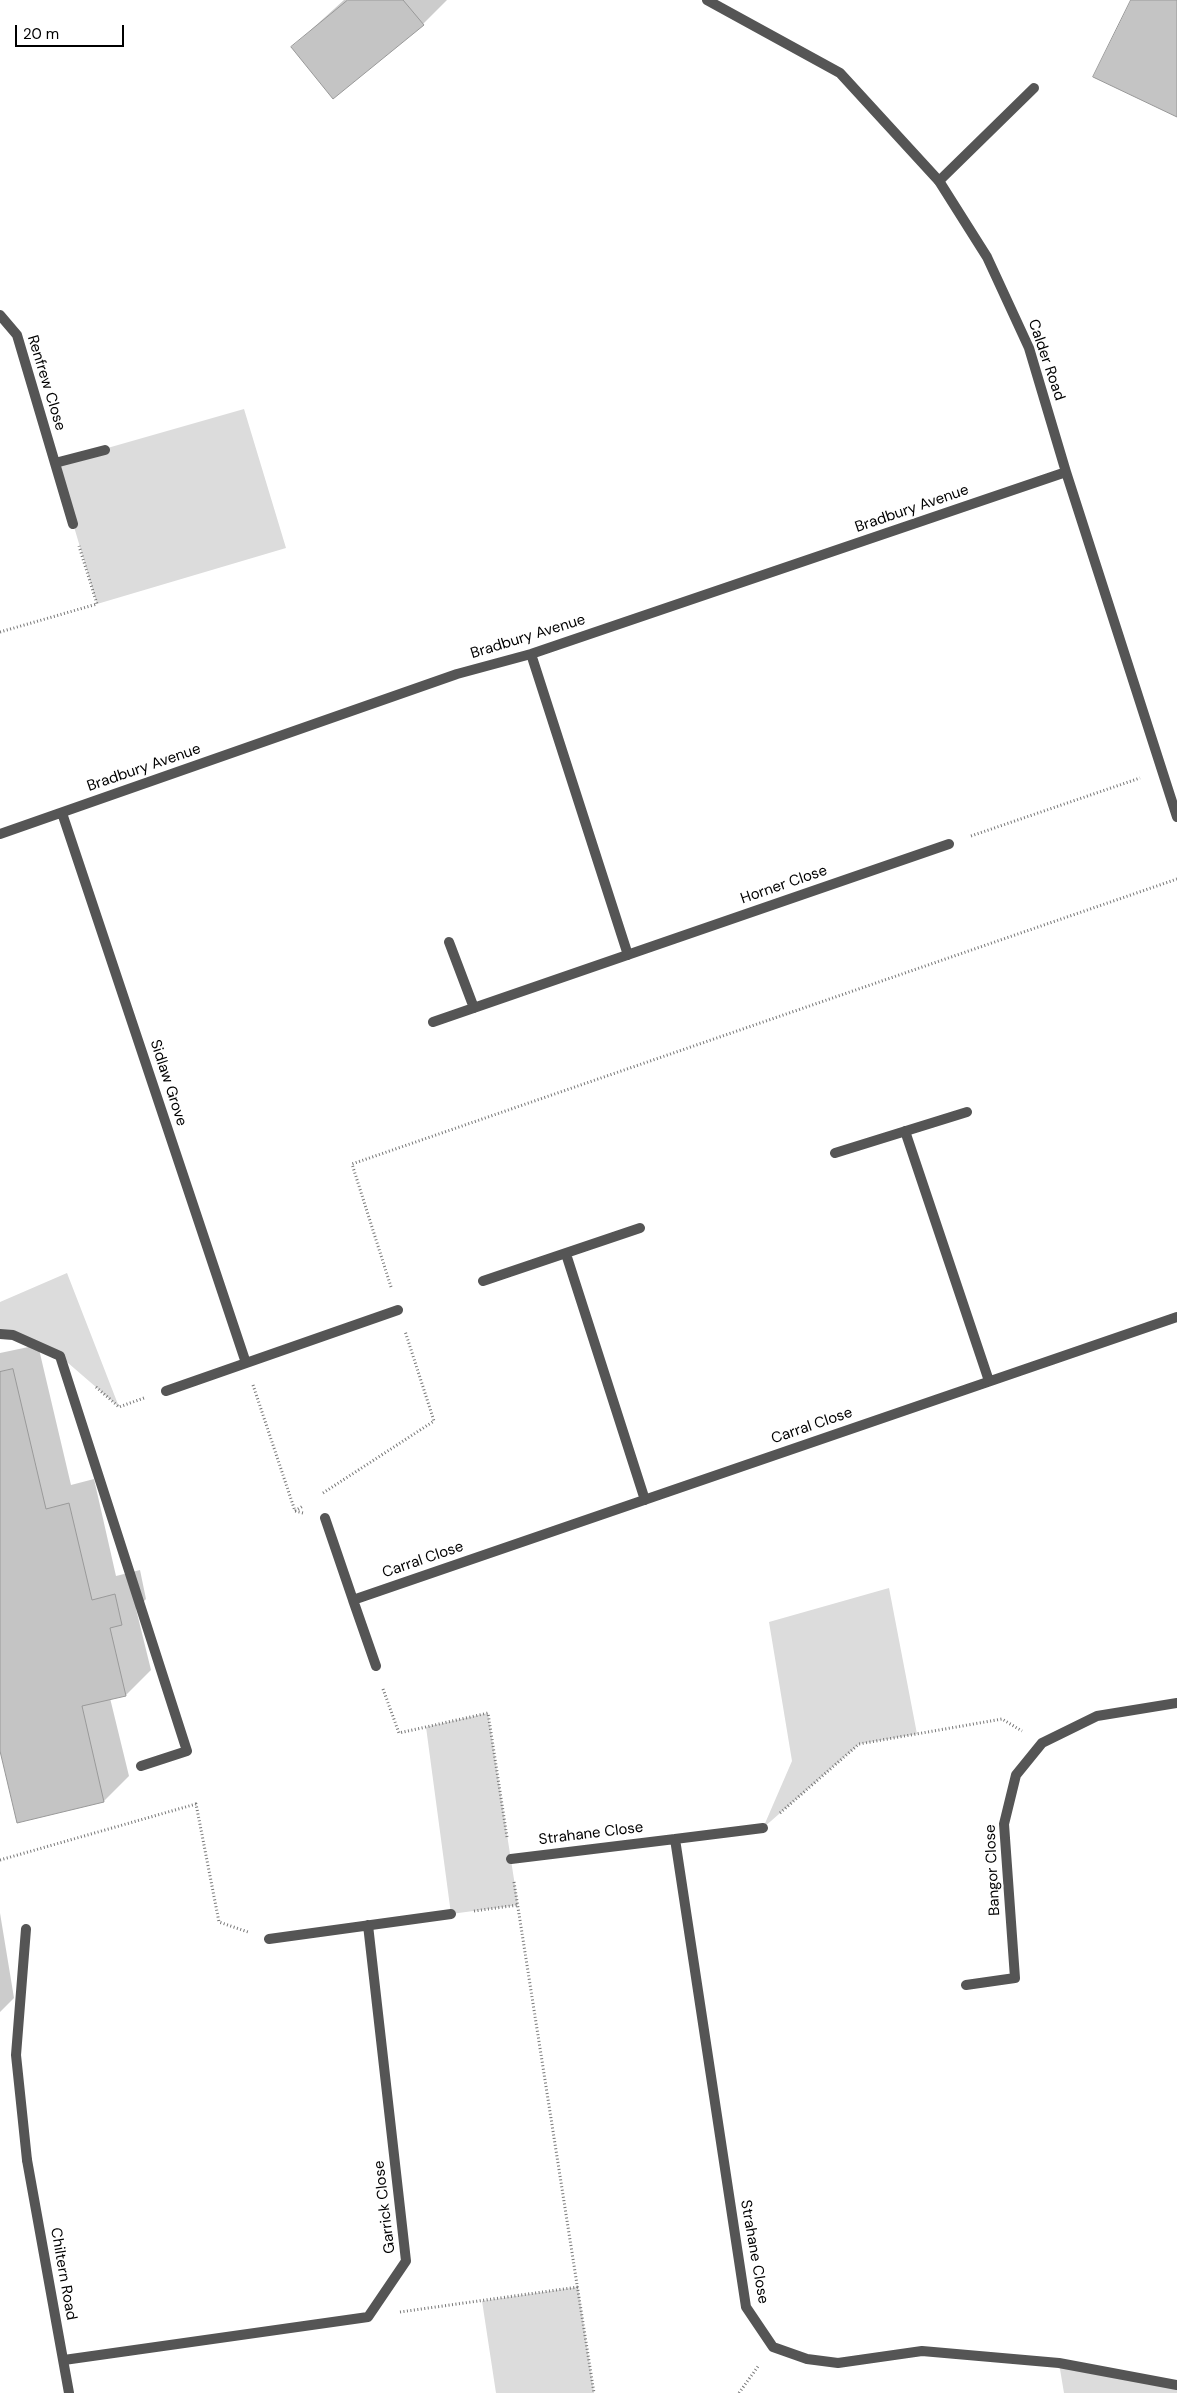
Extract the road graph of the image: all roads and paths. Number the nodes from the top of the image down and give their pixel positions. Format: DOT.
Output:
graph roads {
  1 [pos="708,0"];
  2 [pos="1034,88"];
  3 [pos="939,181"];
  4 [pos="0,315"];
  5 [pos="105,450"];
  6 [pos="55,463"];
  7 [pos="1066,472"];
  8 [pos="73,524"];
  9 [pos="0,632"];
  10 [pos="531,654"];
  11 [pos="1162,770"];
  12 [pos="62,813"];
  13 [pos="1177,817"];
  14 [pos="0,834"];
  15 [pos="949,844"];
  16 [pos="1177,880"];
  17 [pos="449,942"];
  18 [pos="628,955"];
  19 [pos="474,1008"];
  20 [pos="433,1022"];
  21 [pos="967,1112"];
  22 [pos="904,1131"];
  23 [pos="835,1153"];
  24 [pos="640,1228"];
  25 [pos="566,1254"];
  26 [pos="483,1281"];
  27 [pos="398,1310"];
  28 [pos="1177,1317"];
  29 [pos="0,1334"];
  30 [pos="60,1356"];
  31 [pos="246,1363"];
  32 [pos="989,1382"];
  33 [pos="166,1391"];
  34 [pos="320,1495"];
  35 [pos="312,1500"];
  36 [pos="645,1500"];
  37 [pos="295,1511"];
  38 [pos="325,1518"];
  39 [pos="353,1600"];
  40 [pos="376,1666"];
  41 [pos="1177,1703"];
  42 [pos="1042,1743"];
  43 [pos="141,1766"];
  44 [pos="763,1828"];
  45 [pos="675,1839"];
  46 [pos="0,1860"];
  47 [pos="511,1860"];
  48 [pos="518,1905"];
  49 [pos="451,1914"];
  50 [pos="368,1925"];
  51 [pos="26,1929"];
  52 [pos="269,1939"];
  53 [pos="966,1985"];
  54 [pos="578,2287"];
  55 [pos="368,2317"];
  56 [pos="773,2347"];
  57 [pos="64,2360"];
  58 [pos="1177,2385"];
  59 [pos="69,2393"];
  60 [pos="594,2393"];
  61 [pos="739,2393"];
  1 -- 3 [label="street, Calder Road"];
  2 -- 3 [label="street"];
  3 -- 7 [label="street, Calder Road"];
  4 -- 6 [label="street, Renfrew Close"];
  5 -- 6 [label="street"];
  6 -- 8 [label="street, Renfrew Close"];
  7 -- 10 [label="street, Bradbury Avenue"];
  7 -- 11 [label="street, Calder Road"];
  8 -- 9 [label="path"];
  10 -- 12 [label="street, Bradbury Avenue"];
  10 -- 18 [label="street"];
  11 -- 13 [label="street, Calder Road"];
  11 -- 15 [label="path"];
  12 -- 14 [label="street, Bradbury Avenue"];
  12 -- 31 [label="street, Sidlaw Grove"];
  15 -- 18 [label="street, Horner Close"];
  16 -- 27 [label="path"];
  17 -- 19 [label="street"];
  18 -- 19 [label="street, Horner Close"];
  19 -- 20 [label="street, Horner Close"];
  21 -- 22 [label="street"];
  22 -- 23 [label="street"];
  22 -- 32 [label="street"];
  24 -- 25 [label="street"];
  25 -- 26 [label="street"];
  25 -- 36 [label="street"];
  27 -- 31 [label="street"];
  27 -- 34 [label="path"];
  28 -- 32 [label="street, Carral Close"];
  29 -- 30 [label="street"];
  30 -- 33 [label="path"];
  30 -- 43 [label="street"];
  31 -- 33 [label="street"];
  31 -- 37 [label="path"];
  32 -- 36 [label="street, Carral Close"];
  35 -- 37 [label="path"];
  36 -- 39 [label="street, Carral Close"];
  37 -- 38 [label="path"];
  38 -- 39 [label="street"];
  39 -- 40 [label="street"];
  40 -- 47 [label="path"];
  41 -- 42 [label="street, Bangor Close"];
  42 -- 44 [label="path"];
  42 -- 53 [label="street, Bangor Close"];
  44 -- 45 [label="street, Strahane Close"];
  45 -- 47 [label="street, Strahane Close"];
  45 -- 56 [label="street, Strahane Close"];
  46 -- 52 [label="path"];
  47 -- 48 [label="path"];
  48 -- 49 [label="path"];
  48 -- 54 [label="path"];
  49 -- 50 [label="street"];
  50 -- 52 [label="street"];
  50 -- 55 [label="street, Garrick Close"];
  51 -- 57 [label="street, Chiltern Road"];
  54 -- 55 [label="path"];
  54 -- 60 [label="path"];
  55 -- 57 [label="street"];
  56 -- 58 [label="street"];
  56 -- 61 [label="path"];
  57 -- 59 [label="street, Chiltern Road"];
}
